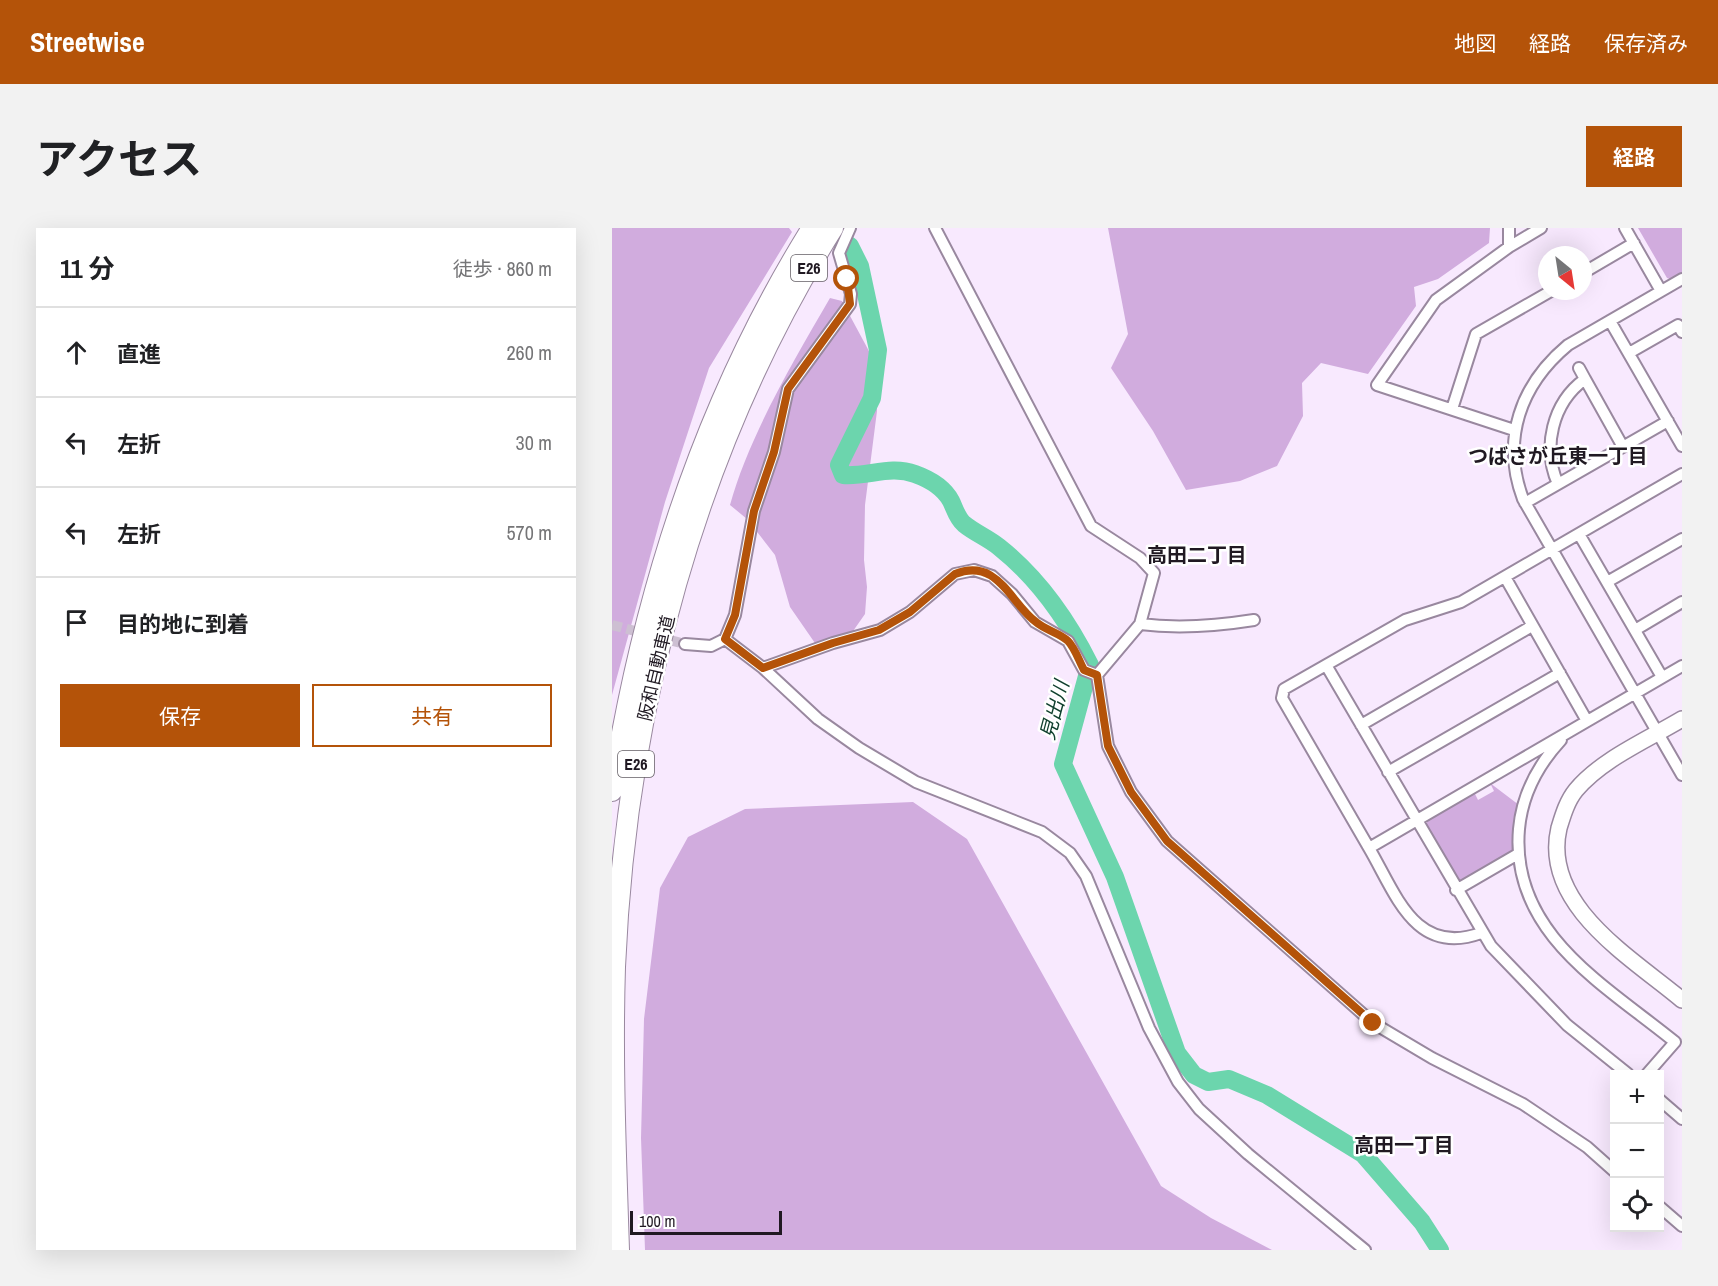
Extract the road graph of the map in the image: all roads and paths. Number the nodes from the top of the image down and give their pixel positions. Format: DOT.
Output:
graph roads {
  1 [pos="812,228"];
  2 [pos="833,228"];
  3 [pos="850,228"];
  4 [pos="935,228"];
  5 [pos="1509,228"];
  6 [pos="1541,228"];
  7 [pos="1625,228"];
  8 [pos="1634,243"];
  9 [pos="1509,247"];
  10 [pos="1592,268"];
  11 [pos="1682,279"];
  12 [pos="1662,291"];
  13 [pos="1538,298"];
  14 [pos="777,306"];
  15 [pos="1610,321"];
  16 [pos="1682,332"];
  17 [pos="1629,353"];
  18 [pos="1579,368"];
  19 [pos="1585,379"];
  20 [pos="1452,409"];
  21 [pos="1668,421"];
  22 [pos="1514,430"];
  23 [pos="1682,446"];
  24 [pos="1623,447"];
  25 [pos="1682,474"];
  26 [pos="1558,484"];
  27 [pos="1525,503"];
  28 [pos="1579,534"];
  29 [pos="1682,539"];
  30 [pos="1551,550"];
  31 [pos="1505,577"];
  32 [pos="1607,582"];
  33 [pos="1682,602"];
  34 [pos="1254,620"];
  35 [pos="1140,624"];
  36 [pos="1532,626"];
  37 [pos="1635,630"];
  38 [pos="725,639"];
  39 [pos="685,644"];
  40 [pos="1326,665"];
  41 [pos="1682,666"];
  42 [pos="763,668"];
  43 [pos="1560,673"];
  44 [pos="1097,675"];
  45 [pos="1662,677"];
  46 [pos="1635,693"];
  47 [pos="1682,719"];
  48 [pos="1587,721"];
  49 [pos="1361,725"];
  50 [pos="1569,731"];
  51 [pos="1658,733"];
  52 [pos="1681,771"];
  53 [pos="1388,772"];
  54 [pos="612,791"];
  55 [pos="1416,820"];
  56 [pos="1369,848"];
  57 [pos="1518,854"];
  58 [pos="1456,890"];
  59 [pos="1481,933"];
  60 [pos="1682,1000"];
  61 [pos="1678,1038"];
  62 [pos="1623,1070"];
  63 [pos="1650,1070"];
  64 [pos="1664,1104"];
  65 [pos="1682,1119"];
  66 [pos="1610,1168"];
  67 [pos="1664,1211"];
  68 [pos="1682,1226"];
  69 [pos="619,1247"];
  70 [pos="1365,1250"];
  1 -- 14 [label="highway, 阪和自動車道 / E26"];
  2 -- 14 [label="highway, 阪和自動車道 / E26"];
  3 -- 38 [label="street"];
  4 -- 35 [label="street"];
  5 -- 9 [label="street"];
  6 -- 9 [label="street"];
  7 -- 8 [label="street"];
  8 -- 10 [label="street"];
  8 -- 12 [label="street"];
  9 -- 20 [label="street"];
  11 -- 12 [label="street"];
  12 -- 15 [label="street"];
  13 -- 20 [label="street"];
  14 -- 54 [label="highway, 阪和自動車道 / E26"];
  14 -- 69 [label="highway, 阪和自動車道 / E26"];
  15 -- 17 [label="street"];
  15 -- 22 [label="street"];
  16 -- 17 [label="street"];
  17 -- 21 [label="street"];
  18 -- 19 [label="street"];
  19 -- 24 [label="street"];
  19 -- 26 [label="street"];
  20 -- 22 [label="street"];
  21 -- 23 [label="street"];
  21 -- 24 [label="street"];
  22 -- 27 [label="street"];
  24 -- 26 [label="street"];
  25 -- 28 [label="street"];
  26 -- 27 [label="street"];
  27 -- 30 [label="street"];
  28 -- 30 [label="street"];
  28 -- 32 [label="street"];
  29 -- 32 [label="street"];
  30 -- 31 [label="street"];
  30 -- 46 [label="street"];
  31 -- 36 [label="street"];
  31 -- 40 [label="street"];
  32 -- 37 [label="street"];
  33 -- 37 [label="street"];
  34 -- 35 [label="street"];
  35 -- 44 [label="street"];
  36 -- 43 [label="street"];
  36 -- 49 [label="street"];
  37 -- 45 [label="street"];
  38 -- 39 [label="street"];
  38 -- 42 [label="street"];
  40 -- 49 [label="street"];
  40 -- 56 [label="street"];
  41 -- 45 [label="street"];
  42 -- 44 [label="street"];
  42 -- 70 [label="street"];
  43 -- 48 [label="street"];
  43 -- 53 [label="street"];
  44 -- 66 [label="street"];
  45 -- 46 [label="street"];
  46 -- 48 [label="street"];
  46 -- 51 [label="street"];
  47 -- 51 [label="street"];
  48 -- 50 [label="street"];
  49 -- 53 [label="street"];
  50 -- 55 [label="street"];
  50 -- 57 [label="street"];
  51 -- 52 [label="street"];
  51 -- 60 [label="street"];
  53 -- 55 [label="street"];
  55 -- 56 [label="street"];
  55 -- 58 [label="street"];
  56 -- 59 [label="street"];
  57 -- 58 [label="street"];
  57 -- 61 [label="street"];
  58 -- 59 [label="street"];
  59 -- 62 [label="street"];
  61 -- 63 [label="street"];
  64 -- 65 [label="street"];
  67 -- 68 [label="street"];
}
